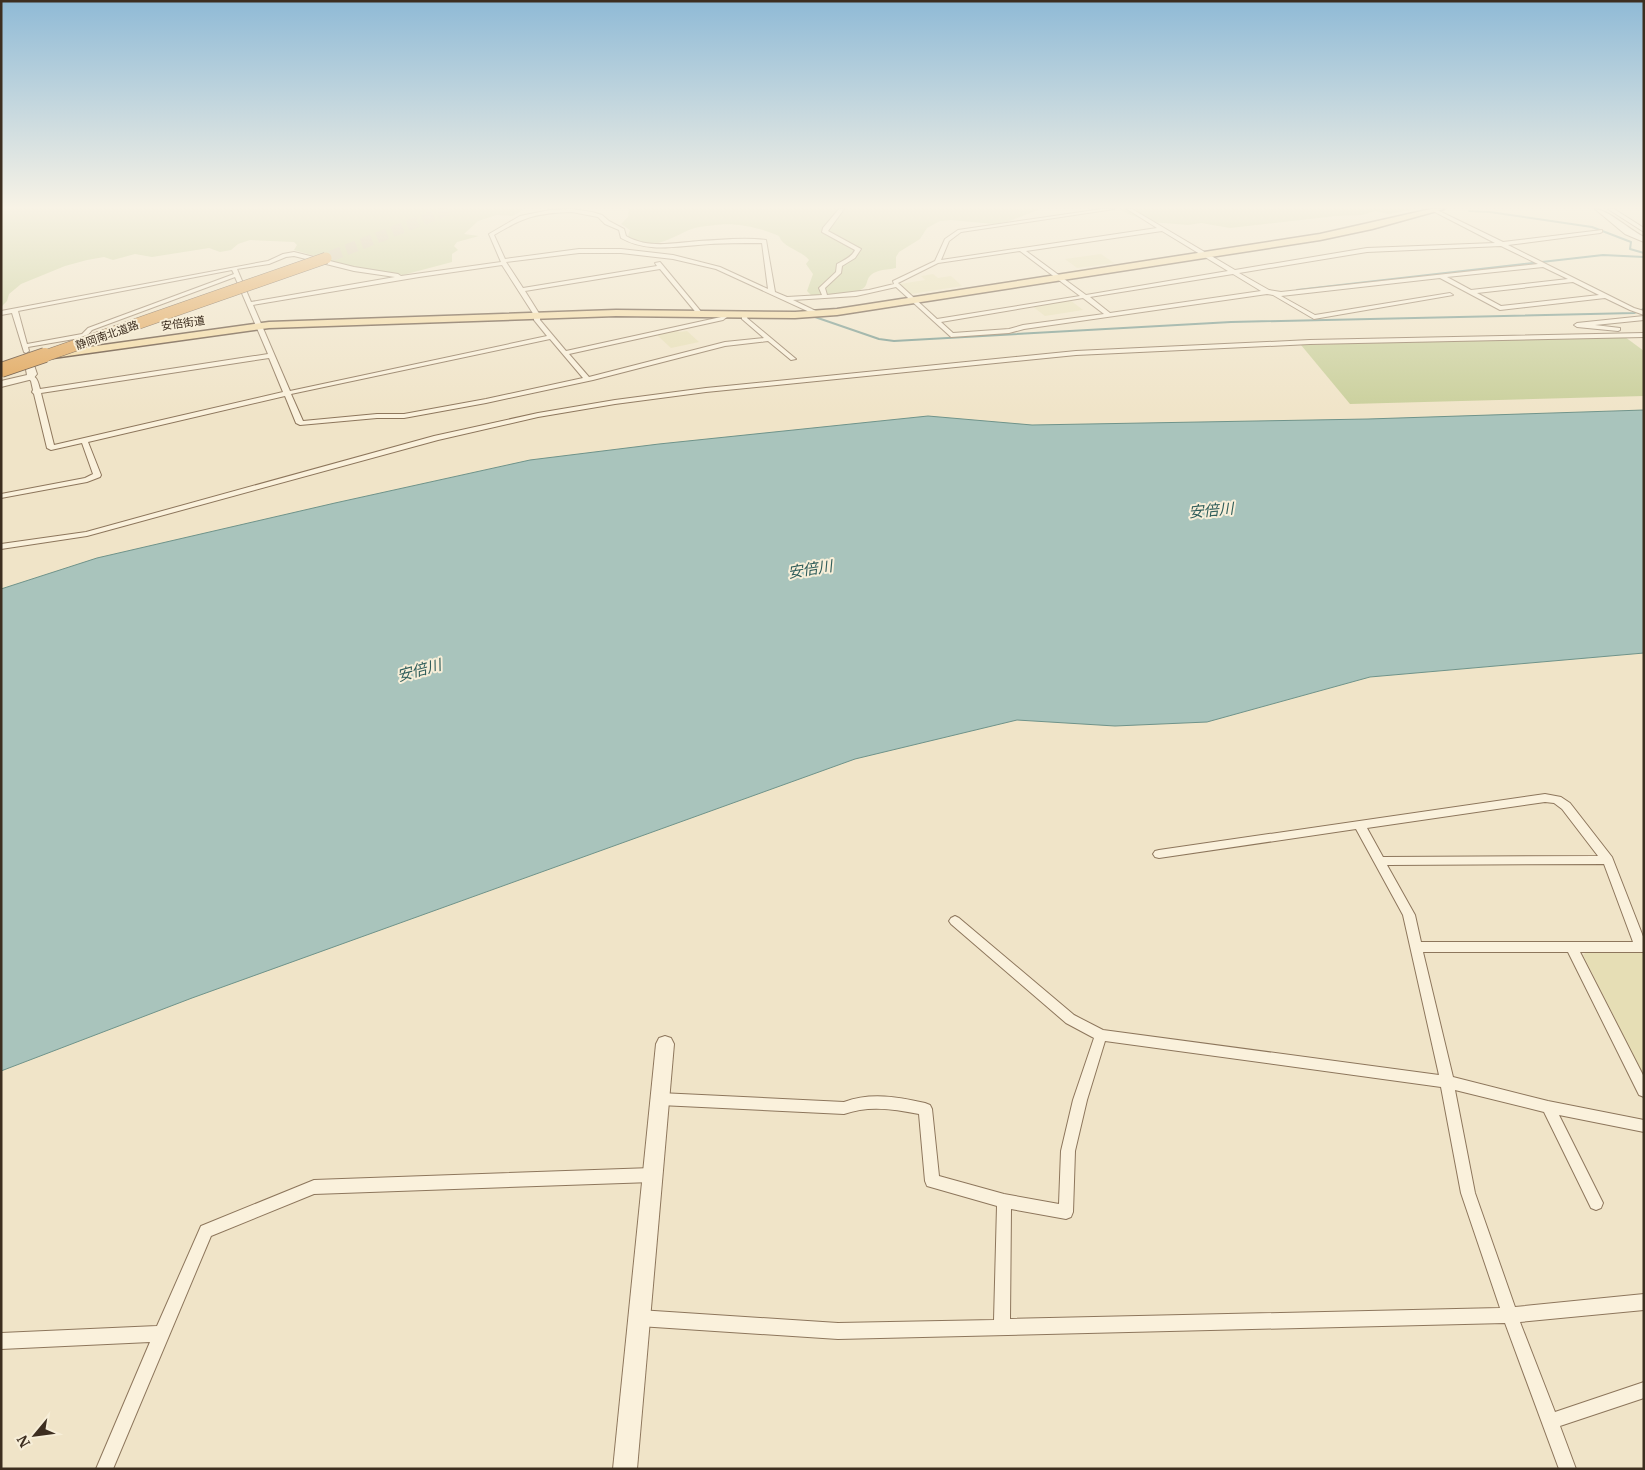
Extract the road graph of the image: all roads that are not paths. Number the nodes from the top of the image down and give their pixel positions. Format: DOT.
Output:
graph roads {
  1 [pos="203,278"];
  2 [pos="221,278"];
  3 [pos="237,278"];
  4 [pos="274,278"];
  5 [pos="277,278"];
  6 [pos="404,278"];
  7 [pos="513,278"];
  8 [pos="596,278"];
  9 [pos="670,278"];
  10 [pos="739,278"];
  11 [pos="770,278"];
  12 [pos="833,278"];
  13 [pos="904,278"];
  14 [pos="1059,278"];
  15 [pos="1198,278"];
  16 [pos="1243,278"];
  17 [pos="1427,278"];
  18 [pos="1445,278"];
  19 [pos="1570,278"];
  20 [pos="1575,280"];
  21 [pos="897,285"];
  22 [pos="243,290"];
  23 [pos="521,290"];
  24 [pos="1267,292"];
  25 [pos="1471,292"];
  26 [pos="772,293"];
  27 [pos="1275,294"];
  28 [pos="1450,295"];
  29 [pos="825,296"];
  30 [pos="1083,296"];
  31 [pos="1607,296"];
  32 [pos="787,299"];
  33 [pos="914,300"];
  34 [pos="250,304"];
  35 [pos="15,311"];
  36 [pos="1,313"];
  37 [pos="816,313"];
  38 [pos="1644,313"];
  39 [pos="700,314"];
  40 [pos="728,314"];
  41 [pos="744,314"];
  42 [pos="1108,314"];
  43 [pos="537,316"];
  44 [pos="1644,318"];
  45 [pos="936,320"];
  46 [pos="259,326"];
  47 [pos="1644,333"];
  48 [pos="84,336"];
  49 [pos="551,337"];
  50 [pos="769,339"];
  51 [pos="24,346"];
  52 [pos="565,353"];
  53 [pos="270,356"];
  54 [pos="28,359"];
  55 [pos="793,359"];
  56 [pos="1,363"];
  57 [pos="1,369"];
  58 [pos="30,377"];
  59 [pos="587,379"];
  60 [pos="1,384"];
  61 [pos="35,392"];
  62 [pos="288,393"];
  63 [pos="84,440"];
  64 [pos="1,496"];
  65 [pos="1,547"];
  66 [pos="1359,824"];
  67 [pos="1159,854"];
  68 [pos="1608,860"];
  69 [pos="1380,861"];
  70 [pos="955,921"];
  71 [pos="1416,947"];
  72 [pos="1572,947"];
  73 [pos="1643,947"];
  74 [pos="1101,1035"];
  75 [pos="665,1044"];
  76 [pos="1447,1082"];
  77 [pos="1643,1090"];
  78 [pos="660,1098"];
  79 [pos="1548,1107"];
  80 [pos="1644,1126"];
  81 [pos="652,1175"];
  82 [pos="1004,1201"];
  83 [pos="1596,1203"];
  84 [pos="1644,1302"];
  85 [pos="1510,1316"];
  86 [pos="639,1318"];
  87 [pos="1002,1328"];
  88 [pos="162,1334"];
  89 [pos="1,1341"];
  90 [pos="1644,1390"];
  91 [pos="1551,1421"];
  92 [pos="104,1469"];
  93 [pos="625,1469"];
  94 [pos="1568,1469"];
  1 -- 35 [label="street"];
  2 -- 48 [label="street"];
  3 -- 22 [label="street"];
  4 -- 57 [label="highway, 静岡南北道路, bridge"];
  5 -- 22 [label="street"];
  6 -- 34 [label="street"];
  7 -- 23 [label="street"];
  8 -- 23 [label="street"];
  9 -- 39 [label="street"];
  10 -- 26 [label="street"];
  11 -- 26 [label="street"];
  12 -- 29 [label="street"];
  13 -- 21 [label="street"];
  14 -- 30 [label="street"];
  14 -- 33 [label="main road, 安倍街道"];
  15 -- 30 [label="street"];
  16 -- 24 [label="street"];
  17 -- 27 [label="street"];
  18 -- 25 [label="street"];
  19 -- 20 [label="street"];
  20 -- 25 [label="street"];
  20 -- 31 [label="street"];
  21 -- 29 [label="street"];
  21 -- 33 [label="street"];
  22 -- 34 [label="street"];
  22 -- 48 [label="street"];
  23 -- 43 [label="street"];
  24 -- 27 [label="street"];
  24 -- 42 [label="street"];
  25 -- 31 [label="street"];
  26 -- 32 [label="street"];
  27 -- 28 [label="street"];
  29 -- 32 [label="street"];
  30 -- 42 [label="street"];
  30 -- 45 [label="street"];
  31 -- 38 [label="street"];
  32 -- 37 [label="street"];
  33 -- 37 [label="main road, 安倍街道"];
  33 -- 45 [label="street"];
  34 -- 46 [label="street"];
  35 -- 36 [label="street"];
  35 -- 51 [label="street"];
  37 -- 41 [label="main road, 安倍街道"];
  39 -- 40 [label="main road, 安倍街道"];
  39 -- 43 [label="main road, 安倍街道"];
  40 -- 41 [label="main road, 安倍街道"];
  40 -- 52 [label="street"];
  41 -- 50 [label="street"];
  42 -- 45 [label="street"];
  43 -- 46 [label="main road, 安倍街道"];
  43 -- 49 [label="street"];
  44 -- 47 [label="street"];
  46 -- 53 [label="street"];
  46 -- 54 [label="main road, 安倍街道"];
  47 -- 65 [label="street"];
  48 -- 51 [label="street"];
  49 -- 52 [label="street"];
  49 -- 62 [label="street"];
  50 -- 55 [label="street"];
  50 -- 59 [label="street"];
  51 -- 54 [label="street"];
  52 -- 59 [label="street"];
  53 -- 61 [label="street"];
  53 -- 62 [label="street"];
  54 -- 56 [label="main road, 安倍街道"];
  54 -- 58 [label="street"];
  58 -- 60 [label="street"];
  58 -- 61 [label="street"];
  59 -- 62 [label="street"];
  61 -- 63 [label="street"];
  62 -- 63 [label="street"];
  63 -- 64 [label="street"];
  66 -- 67 [label="street"];
  66 -- 68 [label="street"];
  66 -- 69 [label="street"];
  68 -- 69 [label="street"];
  68 -- 73 [label="street"];
  69 -- 71 [label="street"];
  70 -- 74 [label="street"];
  71 -- 72 [label="street"];
  71 -- 76 [label="street"];
  72 -- 73 [label="street"];
  72 -- 77 [label="street"];
  74 -- 76 [label="street"];
  74 -- 82 [label="street"];
  75 -- 78 [label="street"];
  76 -- 79 [label="street"];
  76 -- 85 [label="street"];
  78 -- 81 [label="street"];
  78 -- 82 [label="street"];
  79 -- 80 [label="street"];
  79 -- 83 [label="street"];
  81 -- 86 [label="street"];
  81 -- 88 [label="street"];
  82 -- 87 [label="street"];
  84 -- 85 [label="street"];
  85 -- 87 [label="street"];
  85 -- 91 [label="street"];
  86 -- 87 [label="street"];
  86 -- 93 [label="street"];
  88 -- 89 [label="street"];
  88 -- 92 [label="street"];
  90 -- 91 [label="street"];
  91 -- 94 [label="street"];
}
